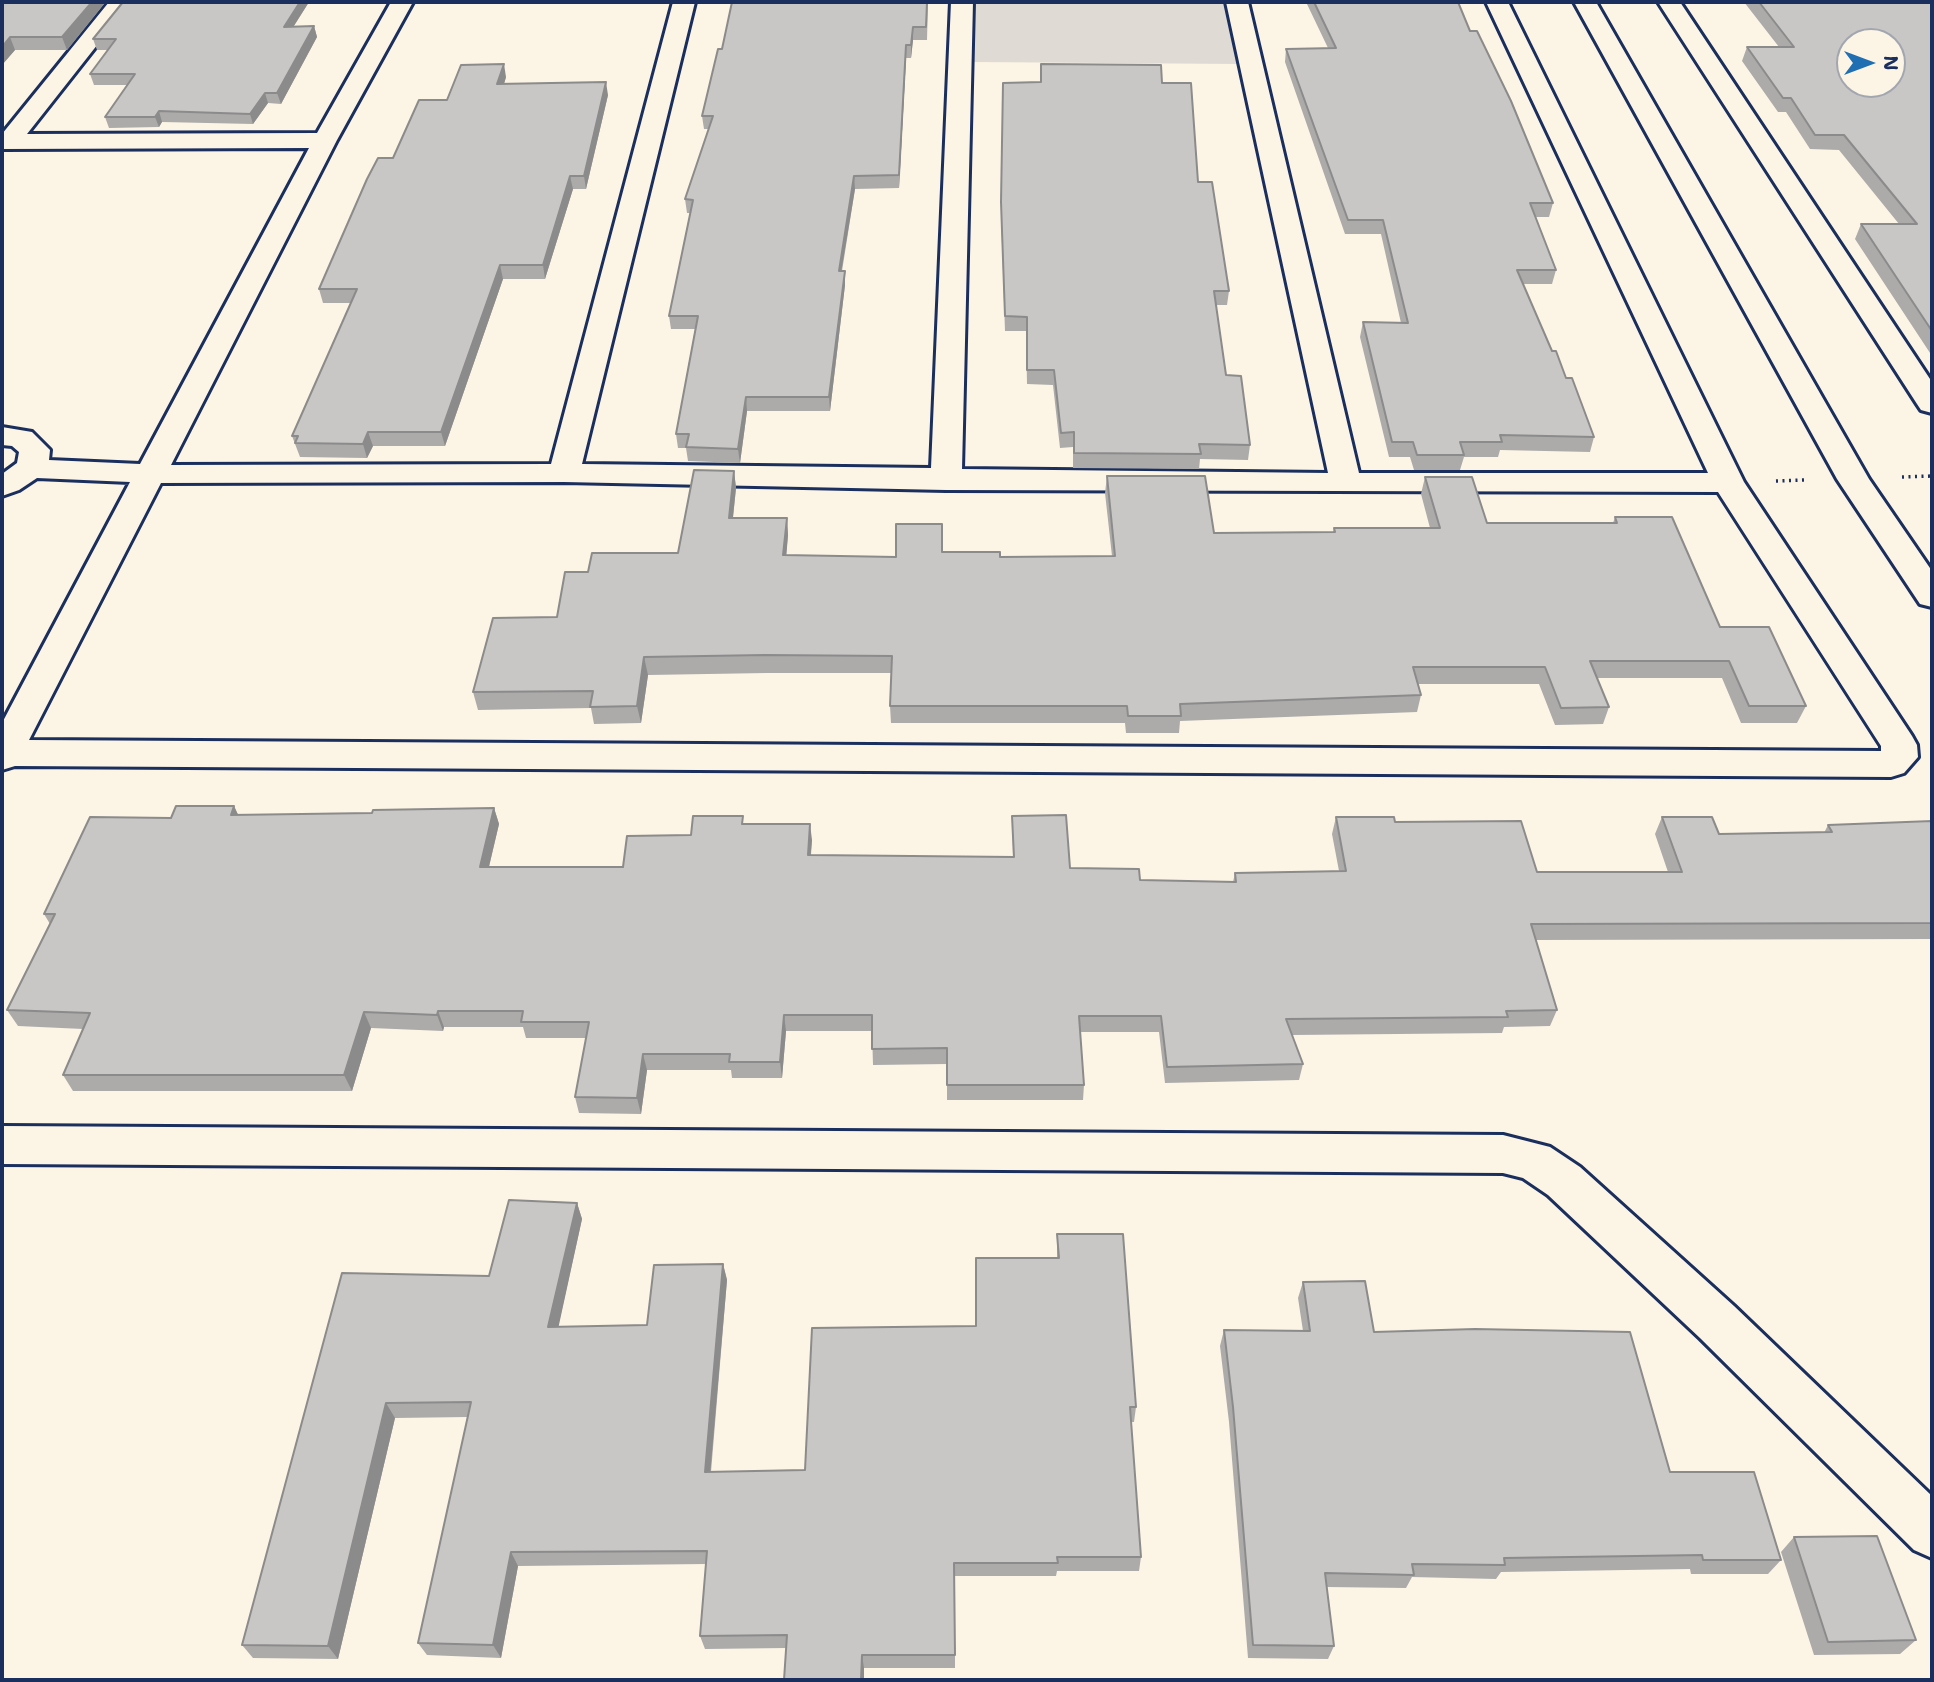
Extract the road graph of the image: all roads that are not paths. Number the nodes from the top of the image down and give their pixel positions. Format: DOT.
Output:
graph roads {
  1 [pos="120,2"];
  2 [pos="402,2"];
  3 [pos="684,2"];
  4 [pos="962,2"];
  5 [pos="1237,2"];
  6 [pos="1497,2"];
  7 [pos="1585,2"];
  8 [pos="1669,2"];
  9 [pos="325,140"];
  10 [pos="5,142"];
  11 [pos="1932,404"];
  12 [pos="2,436"];
  13 [pos="30,468"];
  14 [pos="564,472"];
  15 [pos="152,474"];
  16 [pos="946,480"];
  17 [pos="1728,482"];
  18 [pos="1346,483"];
  19 [pos="2,486"];
  20 [pos="1932,596"];
  21 [pos="3,755"];
  22 [pos="2,1145"];
  23 [pos="1932,1532"];
  1 -- 10 [label="street"];
  2 -- 9 [label="street"];
  3 -- 14 [label="street"];
  4 -- 16 [label="street"];
  5 -- 18 [label="street"];
  6 -- 17 [label="street"];
  7 -- 20 [label="street"];
  8 -- 11 [label="street"];
  9 -- 10 [label="street"];
  9 -- 15 [label="street"];
  12 -- 13 [label="street"];
  13 -- 15 [label="street"];
  13 -- 19 [label="street"];
  14 -- 15 [label="street"];
  14 -- 16 [label="street"];
  15 -- 21 [label="street"];
  16 -- 18 [label="street"];
  17 -- 18 [label="street"];
  17 -- 21 [label="street"];
  22 -- 23 [label="street"];
}
